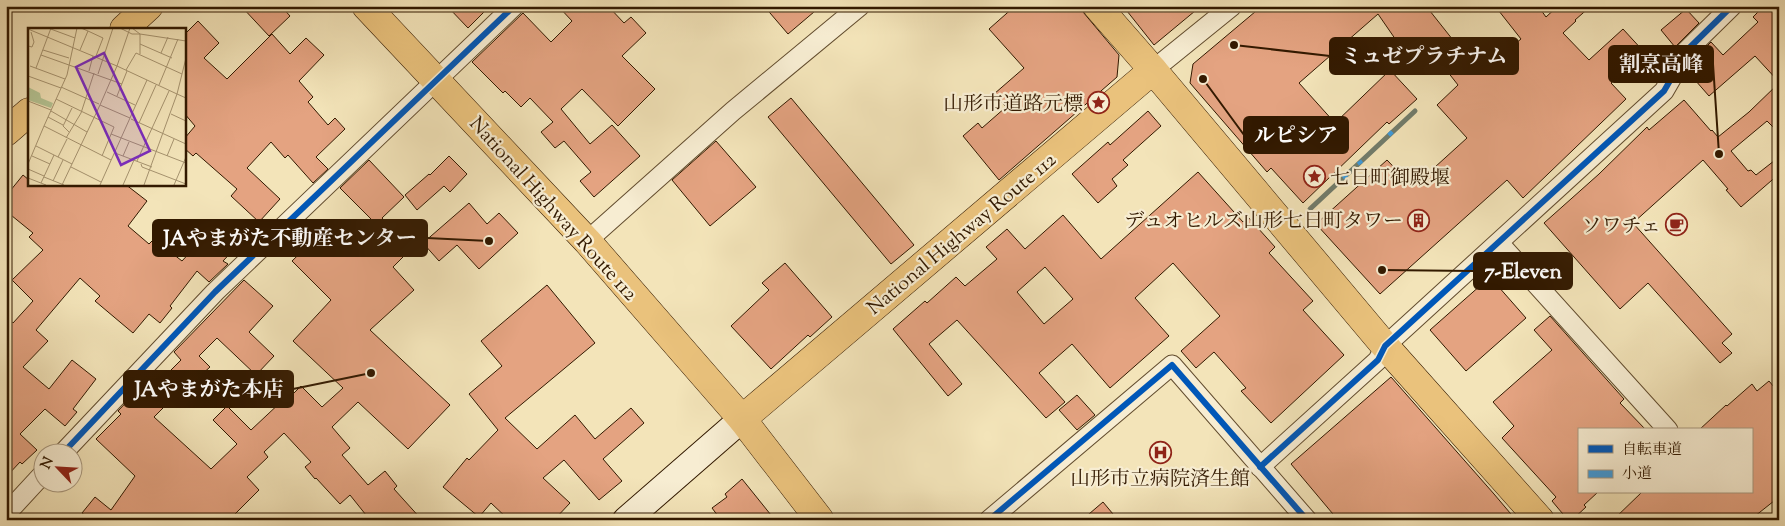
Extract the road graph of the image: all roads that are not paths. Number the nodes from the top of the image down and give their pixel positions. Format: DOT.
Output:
graph roads {
  1 [pos="149,6"];
  2 [pos="366,6"];
  3 [pos="514,6"];
  4 [pos="860,6"];
  5 [pos="1097,6"];
  6 [pos="1232,6"];
  7 [pos="1732,6"];
  8 [pos="125,28"];
  9 [pos="1153,70"];
  10 [pos="437,81"];
  11 [pos="28,113"];
  12 [pos="6,132"];
  13 [pos="587,242"];
  14 [pos="1499,243"];
  15 [pos="1385,346"];
  16 [pos="742,419"];
  17 [pos="1666,428"];
  18 [pos="71,444"];
  19 [pos="1260,467"];
  20 [pos="32,486"];
  21 [pos="6,514"];
  22 [pos="626,520"];
  23 [pos="820,520"];
  24 [pos="990,520"];
  25 [pos="1307,520"];
  26 [pos="1540,520"];
  1 -- 8 [label="main road"];
  2 -- 10 [label="main road, National Highway Route 112"];
  3 -- 10 [label="street"];
  4 -- 13 [label="street"];
  5 -- 9 [label="main road"];
  6 -- 9 [label="street"];
  7 -- 14 [label="street"];
  9 -- 15 [label="main road"];
  9 -- 16 [label="main road, National Highway Route 112"];
  10 -- 13 [label="main road, National Highway Route 112"];
  10 -- 18 [label="street"];
  11 -- 12 [label="main road"];
  13 -- 16 [label="main road, National Highway Route 112"];
  14 -- 15 [label="street"];
  14 -- 17 [label="street"];
  15 -- 19 [label="street"];
  15 -- 26 [label="main road"];
  16 -- 22 [label="street"];
  16 -- 23 [label="main road"];
  19 -- 24 [label="street"];
  19 -- 25 [label="street"];
  20 -- 21 [label="street"];
}
